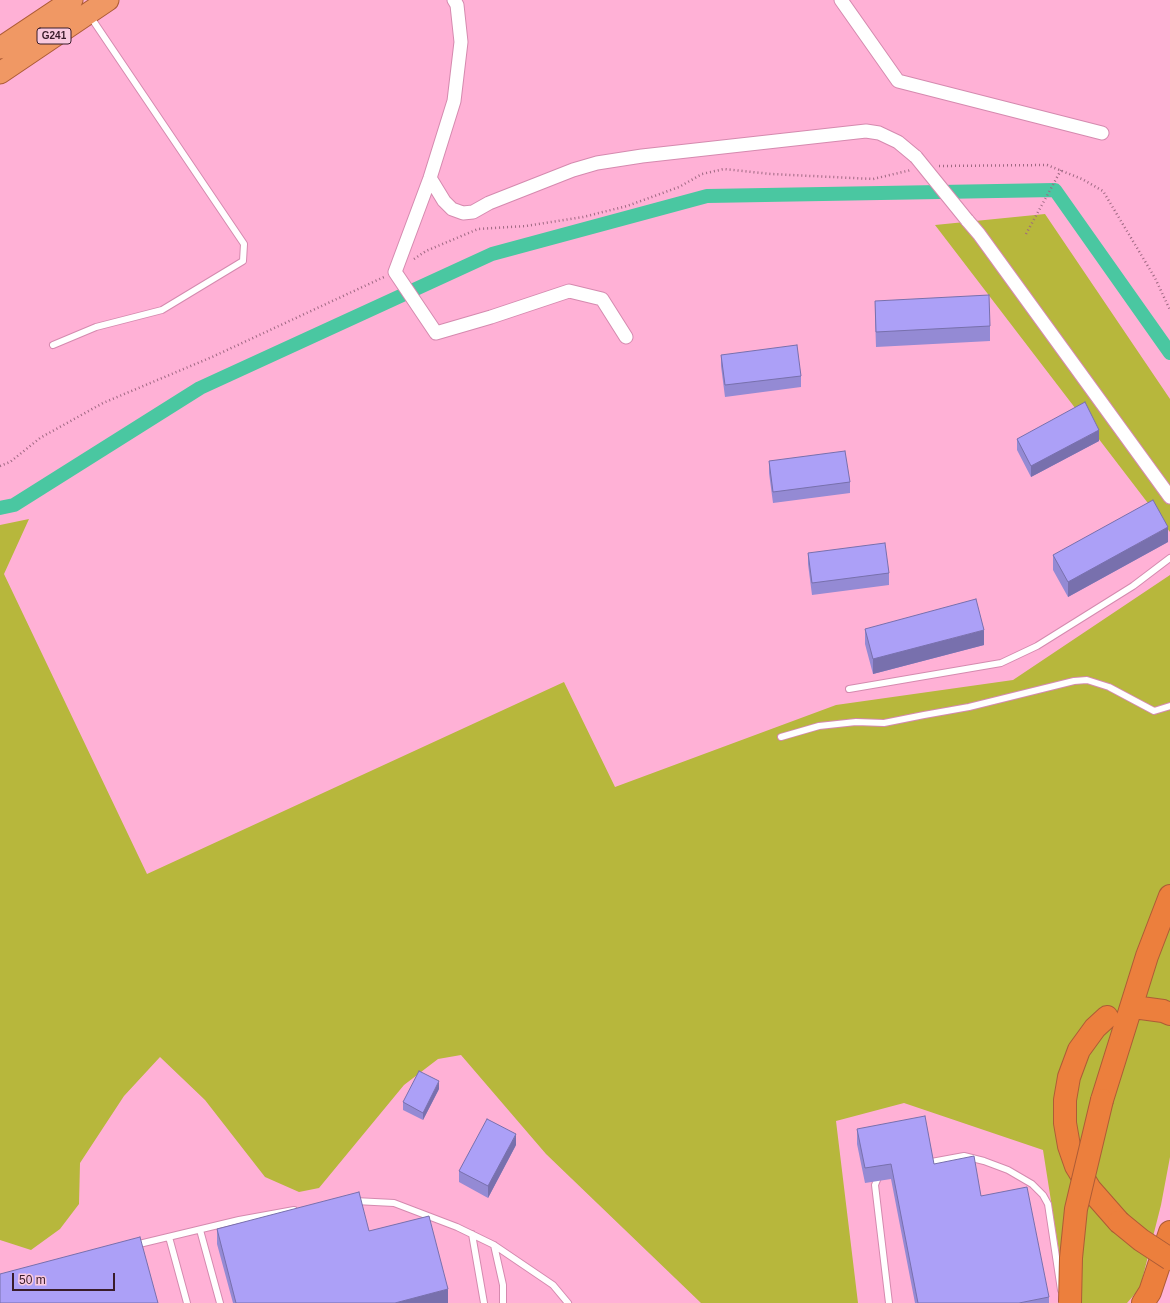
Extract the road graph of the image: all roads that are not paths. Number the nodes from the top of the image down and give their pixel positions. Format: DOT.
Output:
graph roads {
  1 [pos="72,0"];
  2 [pos="108,0"];
  3 [pos="454,0"];
  4 [pos="841,0"];
  5 [pos="88,13"];
  6 [pos="0,48"];
  7 [pos="0,73"];
  8 [pos="1102,133"];
  9 [pos="430,178"];
  10 [pos="626,337"];
  11 [pos="53,345"];
  12 [pos="1170,497"];
  13 [pos="1170,558"];
  14 [pos="849,689"];
  15 [pos="1170,706"];
  16 [pos="781,737"];
  17 [pos="1170,896"];
  18 [pos="1141,1008"];
  19 [pos="1170,1014"];
  20 [pos="1107,1017"];
  21 [pos="919,1165"];
  22 [pos="889,1171"];
  23 [pos="351,1202"];
  24 [pos="301,1208"];
  25 [pos="200,1230"];
  26 [pos="1170,1232"];
  27 [pos="472,1234"];
  28 [pos="169,1237"];
  29 [pos="494,1245"];
  30 [pos="132,1246"];
  31 [pos="1170,1259"];
  32 [pos="1066,1299"];
  33 [pos="187,1303"];
  34 [pos="220,1303"];
  35 [pos="484,1303"];
  36 [pos="504,1303"];
  37 [pos="568,1303"];
  38 [pos="889,1303"];
  39 [pos="1143,1303"];
  1 -- 6 [label="highway, G241"];
  2 -- 5 [label="highway, G241"];
  3 -- 9 [label="street"];
  4 -- 8 [label="street"];
  5 -- 7 [label="highway, G241"];
  5 -- 11 [label="lane"];
  9 -- 10 [label="street"];
  9 -- 12 [label="street, bridge"];
  13 -- 14 [label="lane"];
  15 -- 16 [label="lane"];
  17 -- 32 [label="highway, bridge"];
  18 -- 19 [label="highway"];
  20 -- 31 [label="highway, bridge"];
  21 -- 32 [label="lane"];
  22 -- 38 [label="lane"];
  23 -- 27 [label="lane"];
  24 -- 25 [label="lane"];
  25 -- 28 [label="lane"];
  25 -- 34 [label="lane"];
  26 -- 39 [label="highway"];
  27 -- 29 [label="lane"];
  27 -- 35 [label="lane"];
  28 -- 30 [label="lane"];
  28 -- 33 [label="lane"];
  29 -- 36 [label="lane"];
  29 -- 37 [label="lane"];
}
